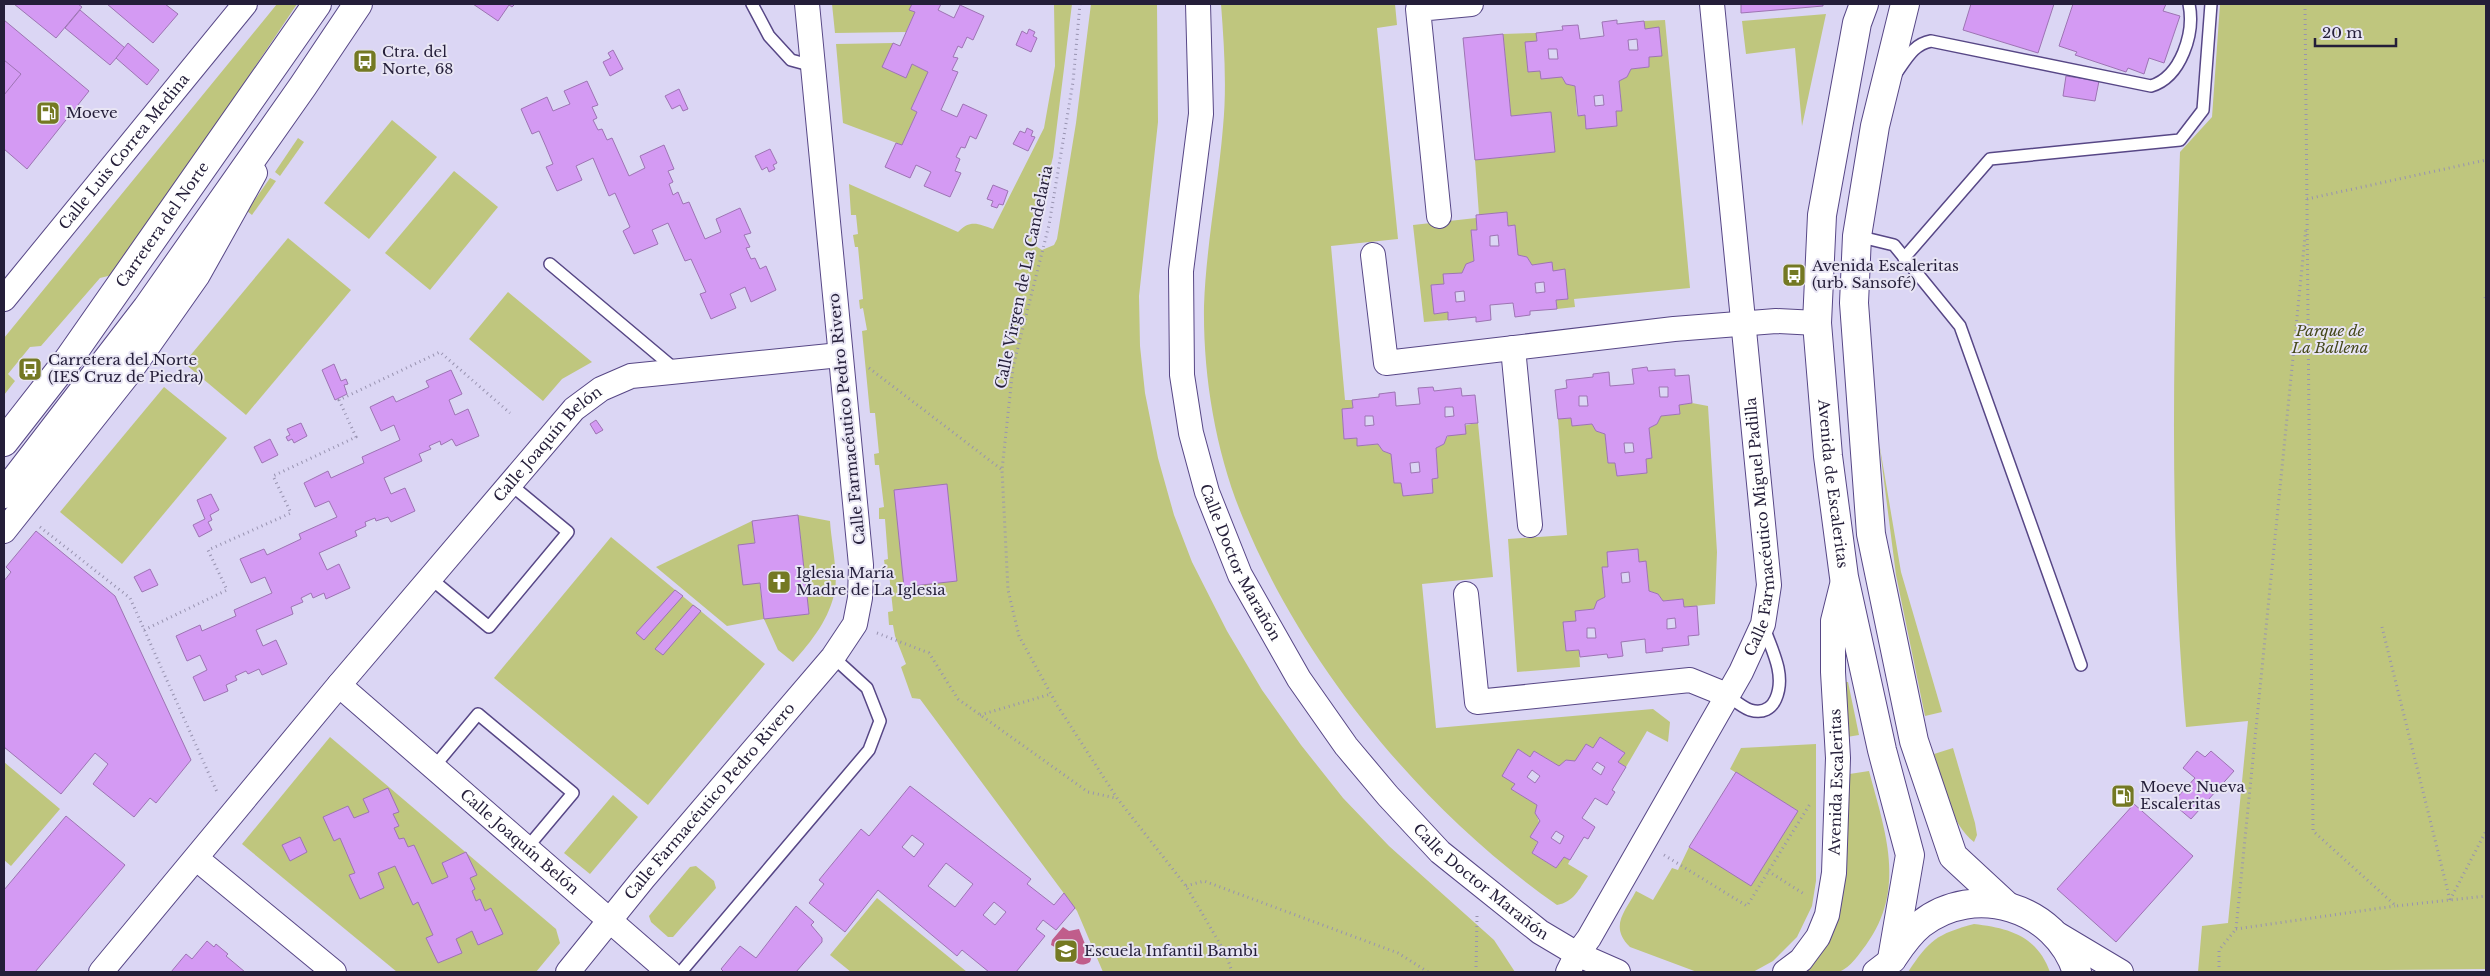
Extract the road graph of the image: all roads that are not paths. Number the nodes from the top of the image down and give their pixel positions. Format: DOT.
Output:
graph roads {
  1 [pos="245,4"];
  2 [pos="317,4"];
  3 [pos="358,4"];
  4 [pos="752,4"];
  5 [pos="807,4"];
  6 [pos="1198,4"];
  7 [pos="1471,4"];
  8 [pos="1712,4"];
  9 [pos="1864,4"];
  10 [pos="1905,4"];
  11 [pos="2189,4"];
  12 [pos="2211,4"];
  13 [pos="1442,5"];
  14 [pos="813,66"];
  15 [pos="1884,92"];
  16 [pos="1439,216"];
  17 [pos="1857,236"];
  18 [pos="1373,255"];
  19 [pos="1904,258"];
  20 [pos="550,264"];
  21 [pos="4,299"];
  22 [pos="1744,323"];
  23 [pos="1817,323"];
  24 [pos="1513,348"];
  25 [pos="840,355"];
  26 [pos="677,372"];
  27 [pos="4,442"];
  28 [pos="510,484"];
  29 [pos="12,503"];
  30 [pos="1530,525"];
  31 [pos="4,531"];
  32 [pos="1844,577"];
  33 [pos="430,578"];
  34 [pos="1466,594"];
  35 [pos="1763,624"];
  36 [pos="833,657"];
  37 [pos="2080,665"];
  38 [pos="338,685"];
  39 [pos="1727,695"];
  40 [pos="433,768"];
  41 [pos="526,849"];
  42 [pos="197,859"];
  43 [pos="2007,906"];
  44 [pos="609,921"];
  45 [pos="2049,929"];
  46 [pos="1572,963"];
  47 [pos="1885,968"];
  48 [pos="101,972"];
  49 [pos="334,972"];
  50 [pos="568,972"];
  51 [pos="669,972"];
  52 [pos="680,972"];
  53 [pos="1618,972"];
  54 [pos="1785,972"];
  55 [pos="2077,972"];
  56 [pos="2121,972"];
  1 -- 21 [label="street, Calle Luis Correa Medina"];
  2 -- 27 [label="street, Carretera del Norte"];
  3 -- 29 [label="street"];
  4 -- 14 [label="lane"];
  5 -- 14 [label="street, Calle Farmacéutico Pedro Rivero"];
  6 -- 46 [label="street, Calle Doctor Marañón"];
  7 -- 13 [label="street"];
  8 -- 22 [label="street, Calle Farmacéutico Miguel Padilla"];
  9 -- 23 [label="street, Avenida de Escaleritas"];
  10 -- 15 [label="street"];
  11 -- 15 [label="lane"];
  12 -- 19 [label="lane"];
  13 -- 16 [label="street"];
  14 -- 25 [label="street, Calle Farmacéutico Pedro Rivero"];
  15 -- 17 [label="street"];
  17 -- 19 [label="lane"];
  17 -- 43 [label="street"];
  18 -- 24 [label="street"];
  19 -- 37 [label="lane"];
  20 -- 26 [label="lane"];
  22 -- 23 [label="street"];
  22 -- 24 [label="street"];
  22 -- 35 [label="street, Calle Farmacéutico Miguel Padilla"];
  23 -- 32 [label="street, Avenida de Escaleritas"];
  24 -- 30 [label="street"];
  25 -- 26 [label="street, Calle Joaquín Belón"];
  25 -- 36 [label="street, Calle Farmacéutico Pedro Rivero"];
  26 -- 28 [label="street, Calle Joaquín Belón"];
  28 -- 33 [label="street, Calle Joaquín Belón"];
  28 -- 33 [label="lane"];
  29 -- 31 [label="street"];
  32 -- 47 [label="street, Avenida de Escaleritas"];
  32 -- 54 [label="street, Avenida Escaleritas"];
  33 -- 38 [label="street, Calle Joaquín Belón"];
  34 -- 39 [label="street"];
  35 -- 39 [label="street, Calle Farmacéutico Miguel Padilla"];
  35 -- 39 [label="lane"];
  36 -- 44 [label="street, Calle Farmacéutico Pedro Rivero"];
  36 -- 52 [label="lane"];
  38 -- 40 [label="street, Calle Joaquín Belón"];
  38 -- 42 [label="street, Calle Joaquín Belón"];
  39 -- 46 [label="street, Calle Farmacéutico Miguel Padilla"];
  40 -- 41 [label="street, Calle Joaquín Belón"];
  40 -- 41 [label="lane"];
  41 -- 44 [label="street, Calle Joaquín Belón"];
  42 -- 48 [label="street, Calle Joaquín Belón"];
  42 -- 49 [label="street"];
  43 -- 45 [label="street"];
  43 -- 47 [label="street"];
  44 -- 50 [label="street, Calle Farmacéutico Pedro Rivero"];
  44 -- 51 [label="street, Calle Joaquín Belón"];
  45 -- 55 [label="street"];
  45 -- 56 [label="street"];
  46 -- 53 [label="street, Calle Doctor Marañón"];
}
